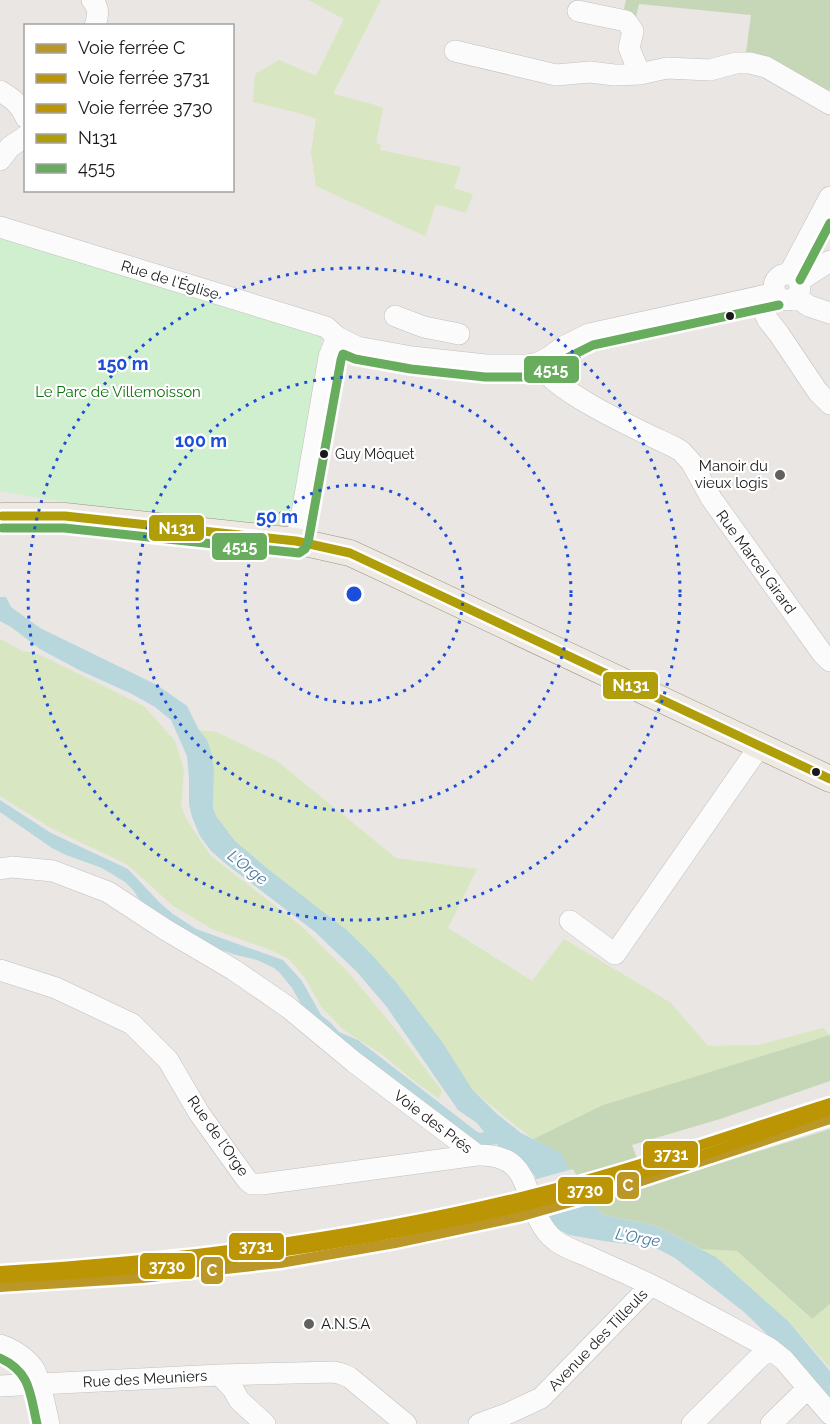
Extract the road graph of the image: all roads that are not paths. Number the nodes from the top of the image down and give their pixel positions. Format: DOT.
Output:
graph roads {
  1 [pos="92,0"];
  2 [pos="578,11"];
  3 [pos="95,24"];
  4 [pos="455,51"];
  5 [pos="640,74"];
  6 [pos="0,91"];
  7 [pos="830,104"];
  8 [pos="24,114"];
  9 [pos="24,137"];
  10 [pos="0,160"];
  11 [pos="830,197"];
  12 [pos="0,227"];
  13 [pos="830,261"];
  14 [pos="783,290"];
  15 [pos="830,313"];
  16 [pos="395,316"];
  17 [pos="424,327"];
  18 [pos="459,334"];
  19 [pos="337,337"];
  20 [pos="419,358"];
  21 [pos="538,363"];
  22 [pos="830,404"];
  23 [pos="1,522"];
  24 [pos="296,541"];
  25 [pos="830,661"];
  26 [pos="759,747"];
  27 [pos="830,779"];
  28 [pos="0,868"];
  29 [pos="570,921"];
  30 [pos="0,970"];
  31 [pos="477,1155"];
  32 [pos="651,1285"];
  33 [pos="0,1345"];
  34 [pos="768,1348"];
  35 [pos="220,1375"];
  36 [pos="39,1384"];
  37 [pos="0,1386"];
  38 [pos="808,1388"];
  39 [pos="830,1414"];
  40 [pos="49,1424"];
  41 [pos="266,1424"];
  42 [pos="406,1424"];
  43 [pos="479,1424"];
  44 [pos="692,1424"];
  45 [pos="771,1424"];
  1 -- 3 [label="street"];
  2 -- 5 [label="street"];
  4 -- 5 [label="street"];
  5 -- 7 [label="street"];
  6 -- 8 [label="street"];
  9 -- 10 [label="street"];
  11 -- 14 [label="street"];
  12 -- 19 [label="street, Rue de l'Église"];
  13 -- 14 [label="street"];
  14 -- 15 [label="street"];
  14 -- 21 [label="street"];
  14 -- 22 [label="street"];
  16 -- 17 [label="street"];
  17 -- 18 [label="street"];
  17 -- 20 [label="street"];
  19 -- 20 [label="street, Rue de l'Église"];
  19 -- 24 [label="street"];
  20 -- 21 [label="street, Rue de l'Église"];
  21 -- 25 [label="street, Rue Marcel Girard"];
  23 -- 24 [label="main road"];
  24 -- 26 [label="main road"];
  26 -- 27 [label="main road"];
  26 -- 29 [label="street"];
  28 -- 31 [label="street, Voie des Prés"];
  30 -- 31 [label="street, Rue de l'Orge"];
  31 -- 32 [label="street, Voie des Prés"];
  32 -- 34 [label="street, Voie des Prés"];
  32 -- 43 [label="street, Avenue des Tilleuls"];
  33 -- 36 [label="street"];
  34 -- 38 [label="street, Voie des Prés"];
  34 -- 44 [label="street"];
  35 -- 36 [label="street, Rue des Meuniers"];
  35 -- 41 [label="street, Rue des Meuniers"];
  35 -- 42 [label="street"];
  36 -- 37 [label="street, Rue des Meuniers"];
  36 -- 40 [label="street"];
  38 -- 39 [label="street, Voie des Prés"];
  38 -- 45 [label="street"];
}
